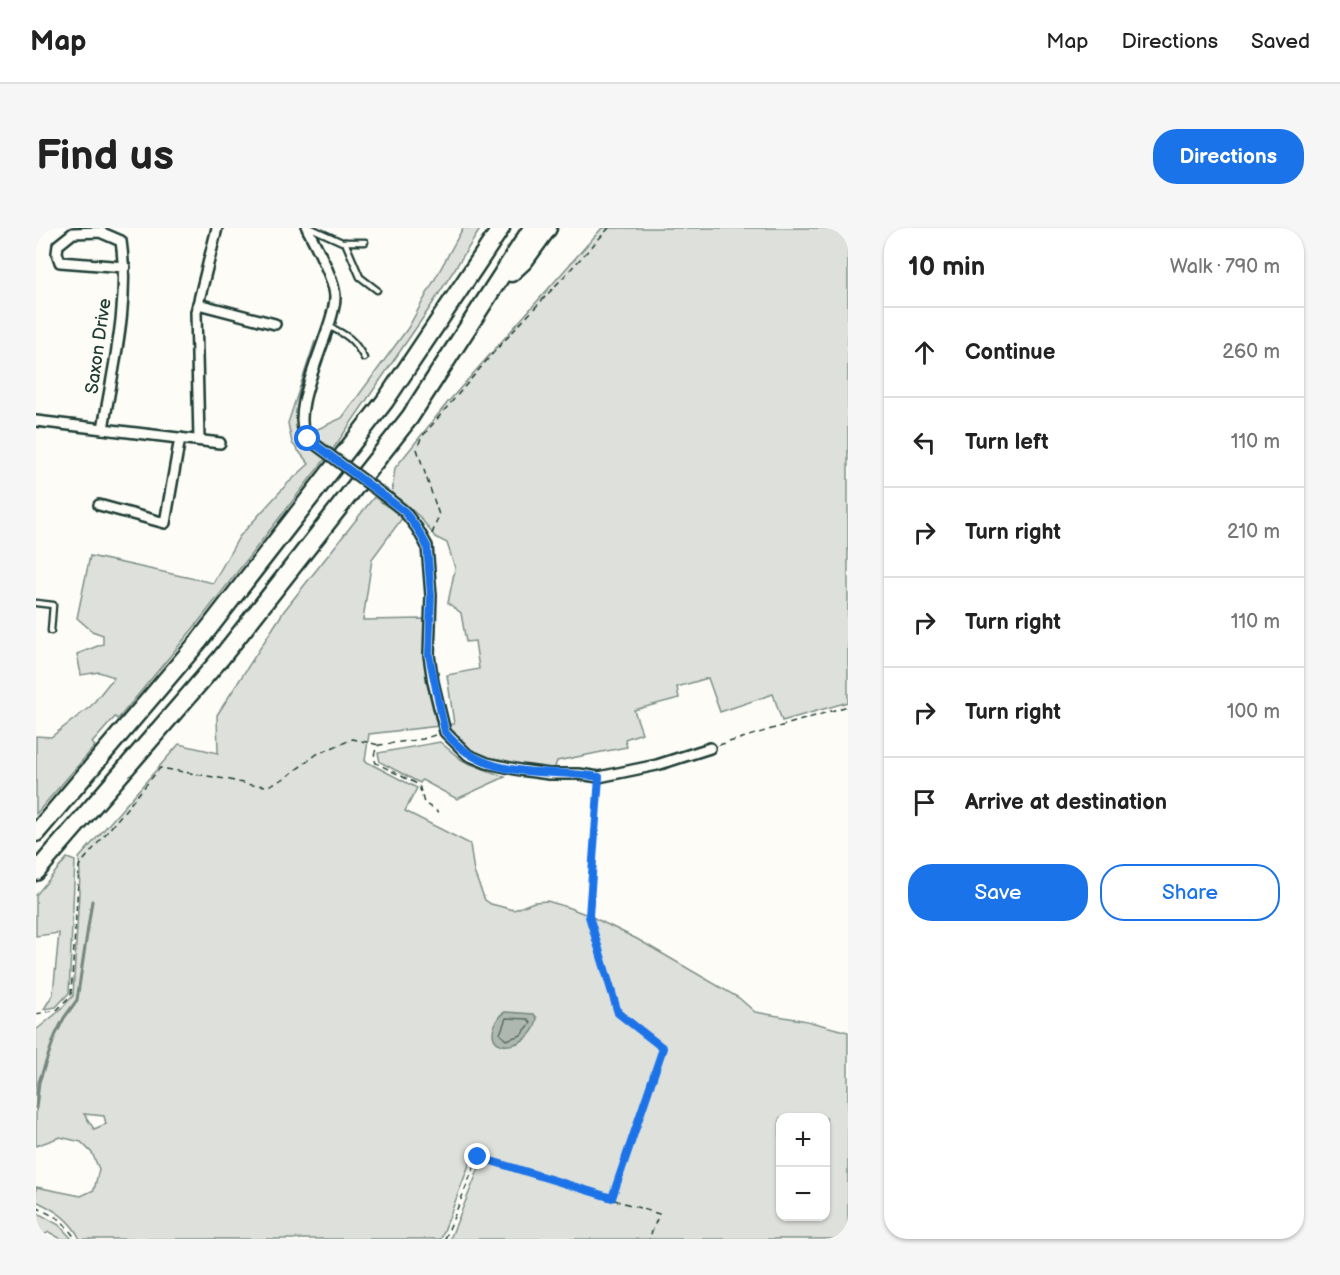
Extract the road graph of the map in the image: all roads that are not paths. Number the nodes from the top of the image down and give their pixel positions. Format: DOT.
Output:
graph roads {
  1 [pos="217,228"];
  2 [pos="309,228"];
  3 [pos="501,228"];
  4 [pos="532,228"];
  5 [pos="548,228"];
  6 [pos="345,242"];
  7 [pos="365,242"];
  8 [pos="125,267"];
  9 [pos="377,290"];
  10 [pos="492,290"];
  11 [pos="198,304"];
  12 [pos="275,324"];
  13 [pos="328,326"];
  14 [pos="364,358"];
  15 [pos="36,421"];
  16 [pos="103,429"];
  17 [pos="180,438"];
  18 [pos="199,441"];
  19 [pos="220,443"];
  20 [pos="99,505"];
  21 [pos="36,603"];
  22 [pos="51,631"];
  23 [pos="710,748"];
  24 [pos="36,833"];
  25 [pos="38,871"];
  1 -- 11 [label="street"];
  2 -- 6 [label="lane"];
  2 -- 13 [label="street"];
  3 -- 24 [label="highway"];
  4 -- 10 [label="highway"];
  5 -- 10 [label="highway"];
  6 -- 7 [label="lane"];
  6 -- 9 [label="lane"];
  8 -- 8 [label="street, Saxon Drive"];
  8 -- 16 [label="street, Saxon Drive"];
  10 -- 25 [label="highway"];
  11 -- 12 [label="street"];
  11 -- 18 [label="street"];
  13 -- 14 [label="lane"];
  13 -- 23 [label="street, bridge"];
  15 -- 16 [label="street"];
  16 -- 17 [label="street"];
  17 -- 18 [label="street"];
  17 -- 20 [label="street"];
  18 -- 19 [label="street"];
  21 -- 22 [label="lane"];
}
